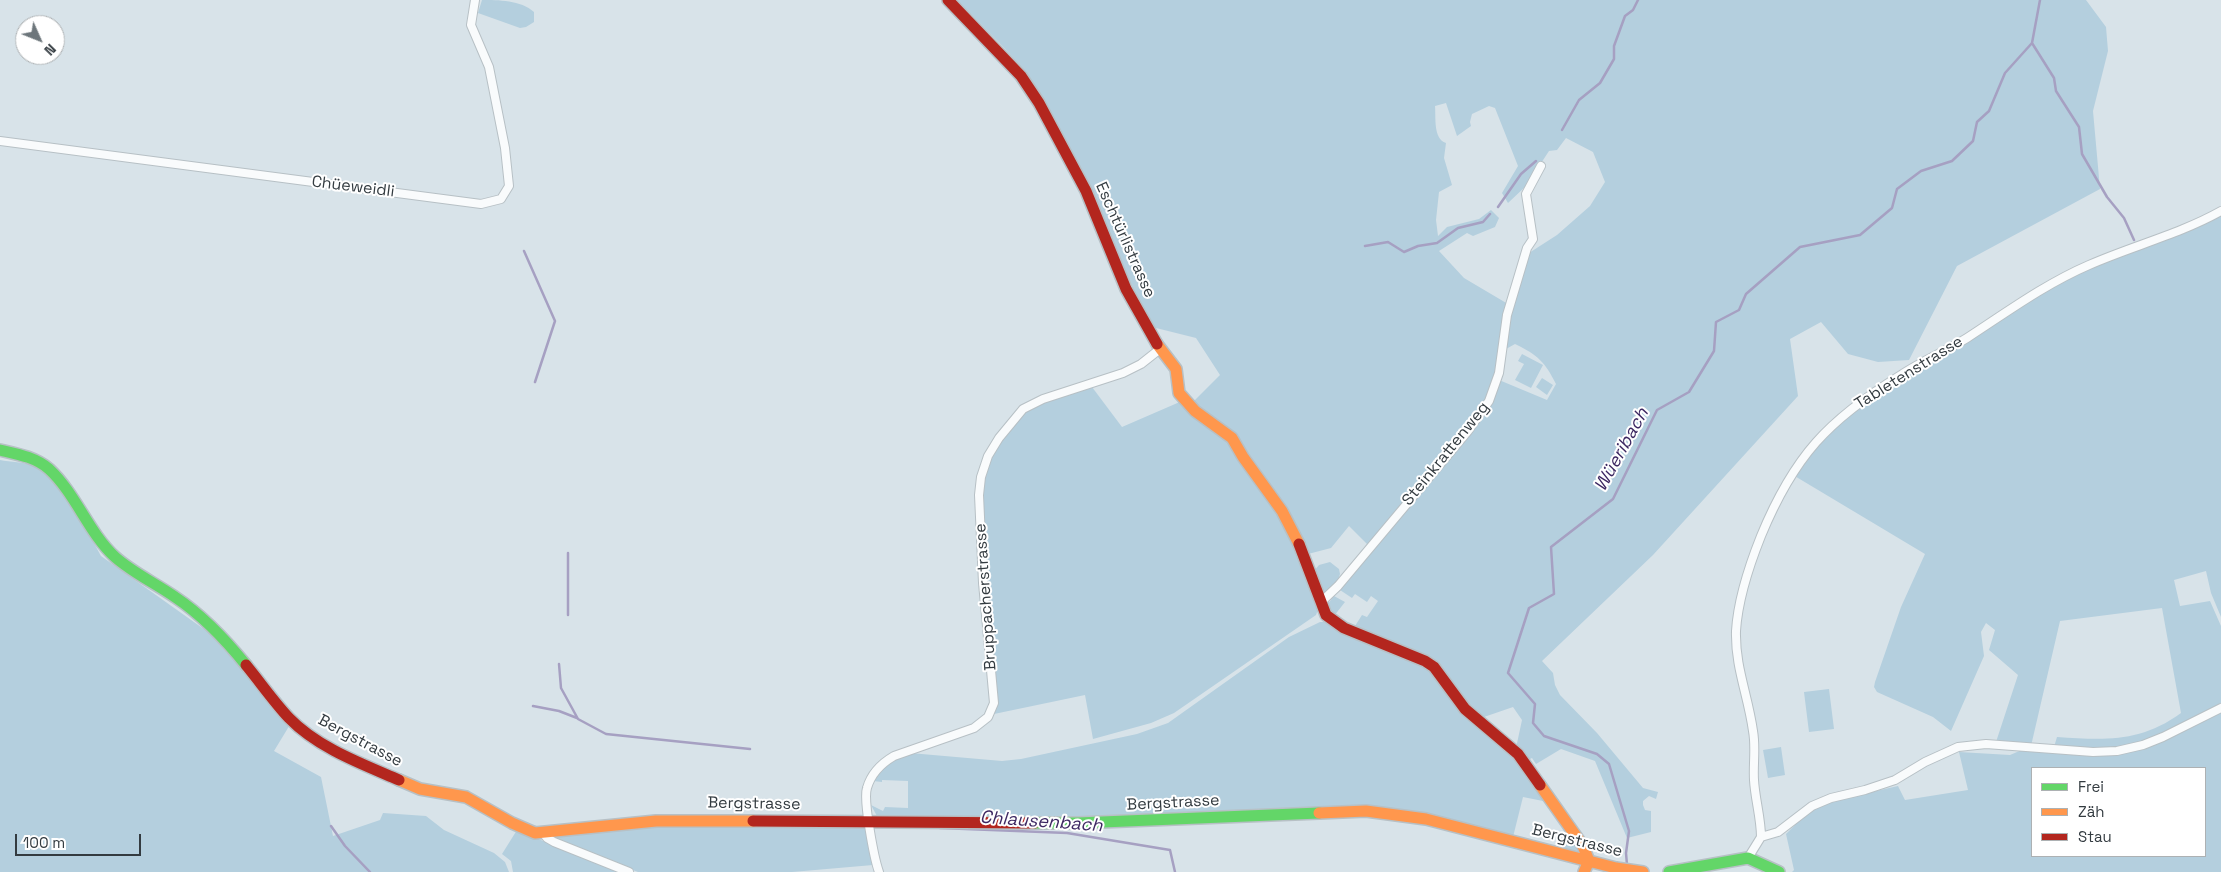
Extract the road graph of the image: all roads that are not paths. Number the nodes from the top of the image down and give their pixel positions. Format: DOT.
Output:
graph roads {
  1 [pos="475,0"];
  2 [pos="948,0"];
  3 [pos="0,140"];
  4 [pos="1541,166"];
  5 [pos="2221,211"];
  6 [pos="1160,349"];
  7 [pos="0,450"];
  8 [pos="1320,602"];
  9 [pos="2221,708"];
  10 [pos="870,823"];
  11 [pos="543,833"];
  12 [pos="1761,837"];
  13 [pos="1748,858"];
  14 [pos="1589,861"];
  15 [pos="629,872"];
  16 [pos="879,872"];
  17 [pos="1584,872"];
  18 [pos="1643,872"];
  19 [pos="1669,872"];
  20 [pos="1779,872"];
  1 -- 3 [label="street, Chüeweidli"];
  2 -- 6 [label="street, Eschtürlistrasse"];
  4 -- 8 [label="street, Steinkrattenweg"];
  5 -- 12 [label="street, Tabletenstrasse"];
  6 -- 8 [label="street, Eschtürlistrasse"];
  6 -- 10 [label="street, Bruppacherstrasse"];
  7 -- 11 [label="street, Bergstrasse"];
  8 -- 14 [label="street, Eschtürlistrasse"];
  9 -- 12 [label="street"];
  10 -- 11 [label="street, Bergstrasse"];
  10 -- 14 [label="street, Bergstrasse"];
  10 -- 16 [label="street, Bruppacherstrasse"];
  11 -- 15 [label="street"];
  12 -- 13 [label="street"];
  13 -- 19 [label="street"];
  13 -- 20 [label="street"];
  14 -- 17 [label="street"];
  14 -- 18 [label="street, Bergstrasse"];
}
